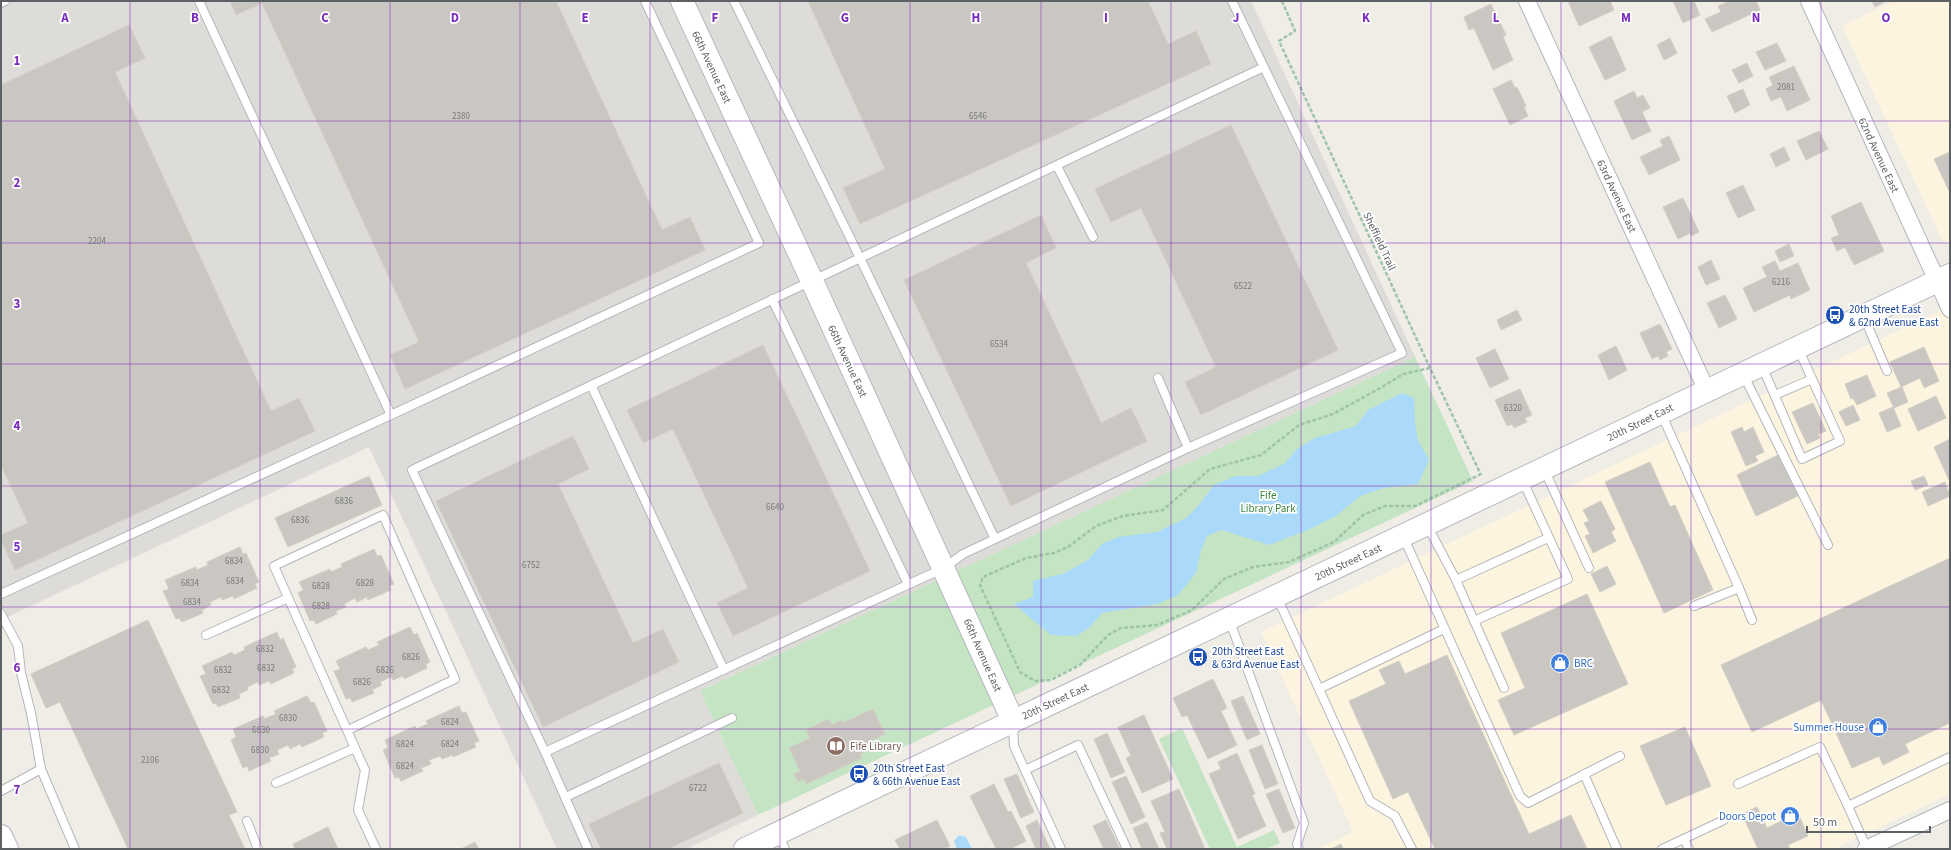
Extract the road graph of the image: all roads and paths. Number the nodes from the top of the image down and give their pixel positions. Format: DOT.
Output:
graph roads {
  1 [pos="5,1"];
  2 [pos="199,1"];
  3 [pos="645,1"];
  4 [pos="682,1"];
  5 [pos="734,1"];
  6 [pos="1232,1"];
  7 [pos="1282,1"];
  8 [pos="1528,1"];
  9 [pos="1809,1"];
  10 [pos="1,3"];
  11 [pos="1264,67"];
  12 [pos="1057,166"];
  13 [pos="1093,237"];
  14 [pos="860,258"];
  15 [pos="1944,278"];
  16 [pos="812,281"];
  17 [pos="772,299"];
  18 [pos="1950,309"];
  19 [pos="1863,316"];
  20 [pos="1798,347"];
  21 [pos="1430,368"];
  22 [pos="1752,369"];
  23 [pos="1887,371"];
  24 [pos="1158,378"];
  25 [pos="1812,379"];
  26 [pos="591,385"];
  27 [pos="1706,390"];
  28 [pos="1775,395"];
  29 [pos="1661,412"];
  30 [pos="391,415"];
  31 [pos="1188,448"];
  32 [pos="1544,468"];
  33 [pos="1481,474"];
  34 [pos="1522,478"];
  35 [pos="1489,495"];
  36 [pos="1427,524"];
  37 [pos="1402,536"];
  38 [pos="1548,538"];
  39 [pos="995,539"];
  40 [pos="1828,545"];
  41 [pos="944,568"];
  42 [pos="1588,568"];
  43 [pos="1456,580"];
  44 [pos="908,584"];
  45 [pos="1739,588"];
  46 [pos="1,594"];
  47 [pos="1276,596"];
  48 [pos="288,598"];
  49 [pos="1694,606"];
  50 [pos="1,614"];
  51 [pos="1229,618"];
  52 [pos="1752,620"];
  53 [pos="1474,621"];
  54 [pos="1444,629"];
  55 [pos="206,635"];
  56 [pos="724,670"];
  57 [pos="1504,688"];
  58 [pos="1319,689"];
  59 [pos="732,718"];
  60 [pos="1013,721"];
  61 [pos="348,730"];
  62 [pos="355,748"];
  63 [pos="545,752"];
  64 [pos="1620,756"];
  65 [pos="1950,757"];
  66 [pos="41,769"];
  67 [pos="1025,770"];
  68 [pos="1584,774"];
  69 [pos="276,783"];
  70 [pos="1738,784"];
  71 [pos="1,791"];
  72 [pos="566,797"];
  73 [pos="1848,806"];
  74 [pos="1950,810"];
  75 [pos="247,820"];
  76 [pos="1724,820"];
  77 [pos="1,836"];
  78 [pos="1684,839"];
  79 [pos="781,841"];
  80 [pos="7,849"];
  81 [pos="75,849"];
  82 [pos="258,849"];
  83 [pos="376,849"];
  84 [pos="588,849"];
  85 [pos="745,849"];
  86 [pos="1061,849"];
  87 [pos="1127,849"];
  88 [pos="1298,849"];
  89 [pos="1412,849"];
  90 [pos="1617,849"];
  91 [pos="1662,849"];
  92 [pos="1689,849"];
  93 [pos="1866,849"];
  1 -- 10 [label="lane"];
  2 -- 30 [label="lane"];
  3 -- 30 [label="lane"];
  4 -- 16 [label="main road, 66th Avenue East"];
  5 -- 14 [label="lane"];
  6 -- 11 [label="lane"];
  7 -- 21 [label="path, Sheffield Trail"];
  8 -- 27 [label="street, 63rd Avenue East"];
  9 -- 15 [label="street, 62nd Avenue East"];
  11 -- 12 [label="lane"];
  11 -- 31 [label="lane"];
  12 -- 13 [label="lane"];
  12 -- 14 [label="lane"];
  14 -- 16 [label="lane"];
  14 -- 39 [label="lane"];
  15 -- 18 [label="street, 62nd Avenue East"];
  15 -- 19 [label="main road, 20th Street East"];
  16 -- 17 [label="lane"];
  16 -- 41 [label="main road, 66th Avenue East"];
  17 -- 26 [label="lane"];
  17 -- 44 [label="lane"];
  19 -- 20 [label="main road, 20th Street East"];
  19 -- 23 [label="lane"];
  20 -- 22 [label="main road, 20th Street East"];
  20 -- 25 [label="lane"];
  21 -- 33 [label="path, Sheffield Trail"];
  21 -- 33 [label="path"];
  22 -- 27 [label="main road, 20th Street East"];
  22 -- 28 [label="lane"];
  22 -- 40 [label="lane"];
  24 -- 31 [label="lane"];
  25 -- 28 [label="lane"];
  25 -- 28 [label="lane"];
  26 -- 56 [label="lane"];
  26 -- 63 [label="lane"];
  27 -- 29 [label="main road, 20th Street East"];
  29 -- 32 [label="main road, 20th Street East"];
  29 -- 45 [label="lane"];
  30 -- 46 [label="lane"];
  31 -- 39 [label="lane"];
  32 -- 34 [label="main road, 20th Street East"];
  32 -- 42 [label="lane"];
  33 -- 35 [label="path, Sheffield Trail"];
  34 -- 35 [label="main road, 20th Street East"];
  34 -- 38 [label="lane"];
  35 -- 36 [label="main road, 20th Street East"];
  36 -- 37 [label="main road, 20th Street East"];
  36 -- 43 [label="lane"];
  37 -- 47 [label="main road, 20th Street East"];
  37 -- 54 [label="lane"];
  38 -- 43 [label="lane"];
  38 -- 53 [label="lane"];
  39 -- 41 [label="lane"];
  41 -- 44 [label="lane"];
  41 -- 60 [label="main road, 66th Avenue East"];
  43 -- 53 [label="lane"];
  44 -- 56 [label="lane"];
  45 -- 49 [label="lane"];
  45 -- 52 [label="lane"];
  47 -- 51 [label="main road, 20th Street East"];
  47 -- 58 [label="lane"];
  48 -- 55 [label="lane"];
  48 -- 61 [label="lane"];
  48 -- 61 [label="lane"];
  50 -- 66 [label="lane"];
  51 -- 60 [label="main road, 20th Street East"];
  51 -- 88 [label="lane"];
  53 -- 57 [label="lane"];
  54 -- 58 [label="lane"];
  54 -- 68 [label="lane"];
  56 -- 63 [label="lane"];
  58 -- 89 [label="lane"];
  59 -- 72 [label="lane"];
  60 -- 67 [label="lane"];
  60 -- 79 [label="main road, 20th Street East"];
  61 -- 62 [label="lane"];
  62 -- 69 [label="lane"];
  62 -- 83 [label="lane"];
  63 -- 72 [label="lane"];
  64 -- 68 [label="lane"];
  65 -- 73 [label="lane"];
  66 -- 71 [label="lane"];
  66 -- 81 [label="lane"];
  67 -- 86 [label="lane"];
  67 -- 87 [label="lane"];
  68 -- 90 [label="lane"];
  70 -- 73 [label="lane"];
  72 -- 84 [label="lane"];
  73 -- 93 [label="lane"];
  74 -- 93 [label="street"];
  75 -- 82 [label="lane"];
  76 -- 78 [label="lane"];
  77 -- 80 [label="main road"];
  78 -- 91 [label="lane"];
  78 -- 92 [label="lane"];
  79 -- 85 [label="main road, 20th Street East"];
}
